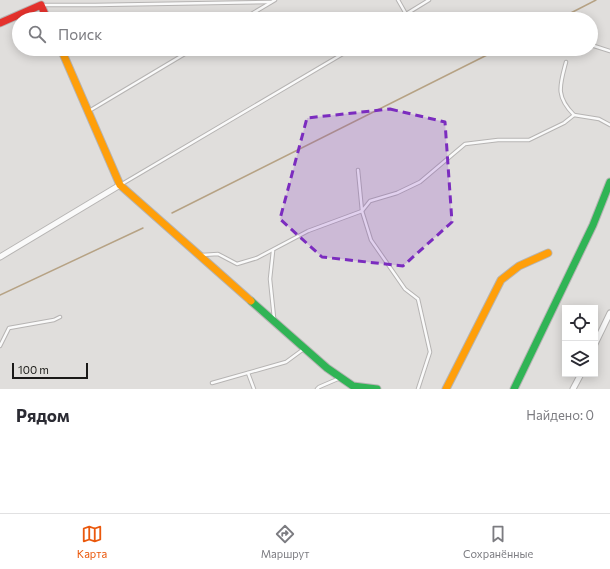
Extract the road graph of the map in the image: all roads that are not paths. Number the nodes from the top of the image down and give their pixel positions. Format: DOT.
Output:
graph roads {
  1 [pos="275,0"];
  2 [pos="398,0"];
  3 [pos="429,0"];
  4 [pos="40,2"];
  5 [pos="271,2"];
  6 [pos="21,12"];
  7 [pos="44,12"];
  8 [pos="255,12"];
  9 [pos="405,12"];
  10 [pos="409,12"];
  11 [pos="12,17"];
  12 [pos="0,23"];
  13 [pos="598,47"];
  14 [pos="610,51"];
  15 [pos="63,56"];
  16 [pos="181,56"];
  17 [pos="339,56"];
  18 [pos="566,62"];
  19 [pos="88,112"];
  20 [pos="574,115"];
  21 [pos="610,125"];
  22 [pos="358,170"];
  23 [pos="610,182"];
  24 [pos="120,185"];
  25 [pos="362,211"];
  26 [pos="273,250"];
  27 [pos="548,253"];
  28 [pos="200,255"];
  29 [pos="0,257"];
  30 [pos="610,313"];
  31 [pos="60,317"];
  32 [pos="274,320"];
  33 [pos="596,341"];
  34 [pos="0,346"];
  35 [pos="305,348"];
  36 [pos="248,373"];
  37 [pos="579,377"];
  38 [pos="340,378"];
  39 [pos="212,383"];
  40 [pos="254,389"];
  41 [pos="317,389"];
  42 [pos="377,389"];
  43 [pos="418,389"];
  44 [pos="446,389"];
  45 [pos="514,389"];
  46 [pos="573,389"];
  1 -- 5 [label="lane"];
  2 -- 9 [label="lane"];
  3 -- 10 [label="lane"];
  4 -- 5 [label="lane"];
  4 -- 6 [label="street"];
  4 -- 7 [label="street"];
  5 -- 8 [label="lane"];
  11 -- 12 [label="street"];
  13 -- 14 [label="lane"];
  15 -- 19 [label="street"];
  16 -- 19 [label="lane"];
  17 -- 24 [label="lane"];
  18 -- 20 [label="lane"];
  19 -- 24 [label="street"];
  20 -- 21 [label="lane"];
  20 -- 25 [label="lane"];
  22 -- 25 [label="lane"];
  23 -- 45 [label="street"];
  24 -- 28 [label="street"];
  24 -- 29 [label="street"];
  25 -- 26 [label="lane"];
  25 -- 43 [label="lane"];
  26 -- 28 [label="lane"];
  26 -- 32 [label="lane"];
  27 -- 44 [label="street"];
  28 -- 32 [label="street"];
  30 -- 33 [label="street"];
  31 -- 34 [label="lane"];
  32 -- 35 [label="street"];
  35 -- 36 [label="lane"];
  35 -- 38 [label="street"];
  36 -- 39 [label="lane"];
  36 -- 40 [label="lane"];
  37 -- 46 [label="street"];
  38 -- 41 [label="lane"];
  38 -- 42 [label="street"];
}
